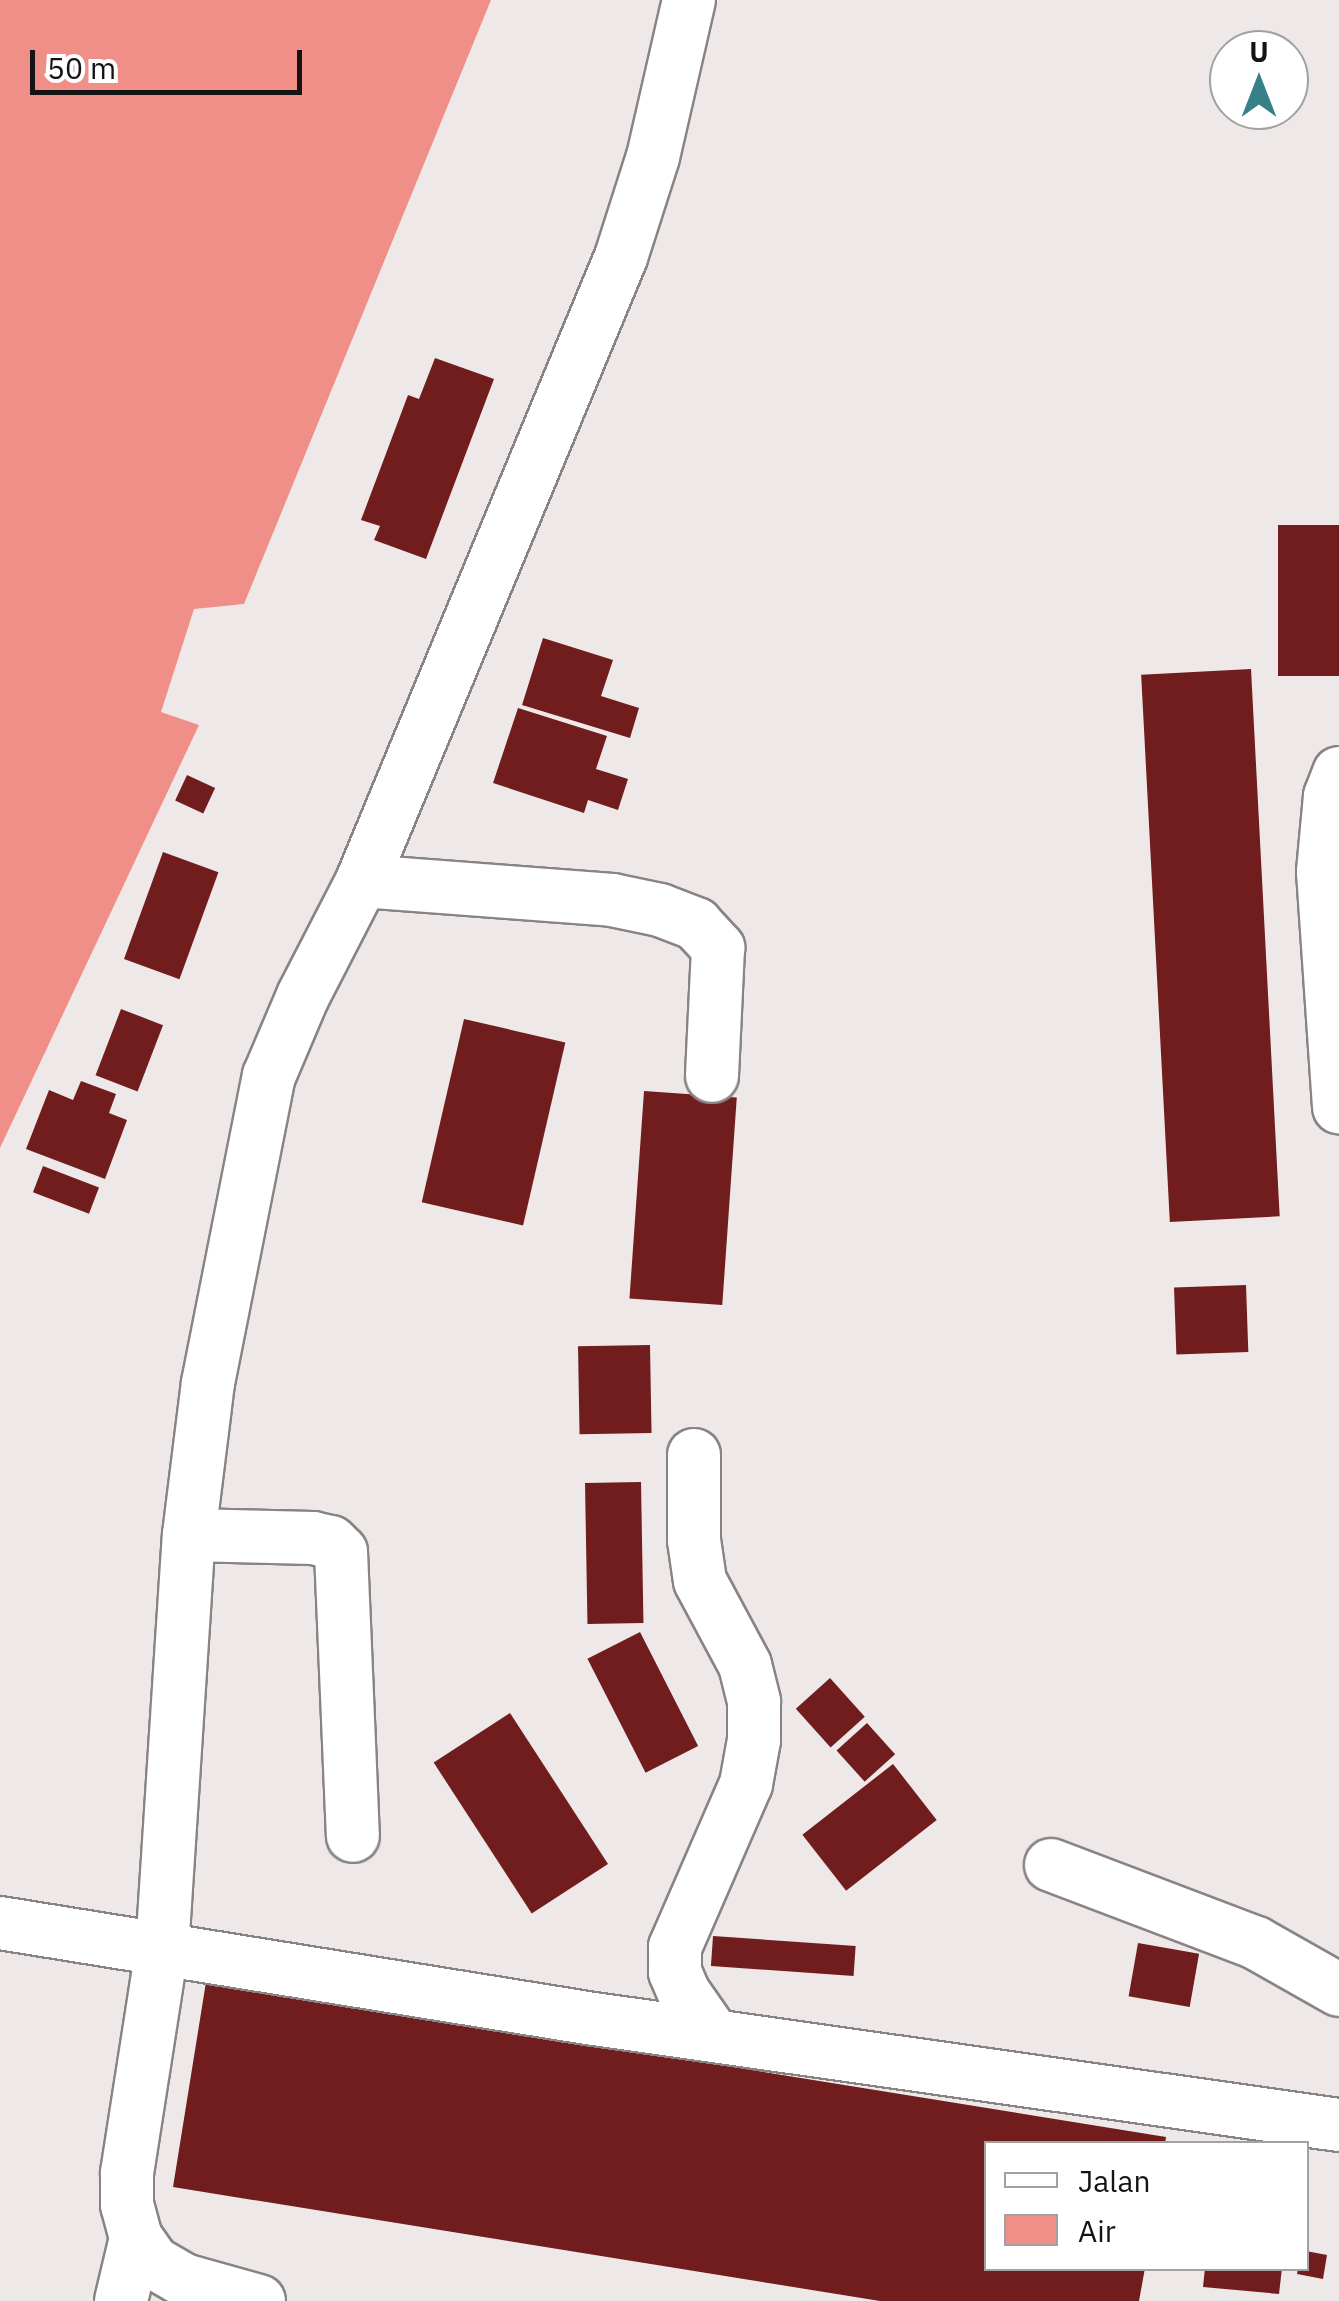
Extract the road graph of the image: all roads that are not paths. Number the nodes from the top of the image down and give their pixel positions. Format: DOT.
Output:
graph roads {
  1 [pos="690,0"];
  2 [pos="1339,772"];
  3 [pos="362,880"];
  4 [pos="712,1076"];
  5 [pos="1339,1107"];
  6 [pos="694,1455"];
  7 [pos="190,1535"];
  8 [pos="353,1836"];
  9 [pos="1050,1865"];
  10 [pos="0,1922"];
  11 [pos="162,1950"];
  12 [pos="1339,1990"];
  13 [pos="714,2036"];
  14 [pos="1339,2125"];
  15 [pos="136,2238"];
  16 [pos="121,2301"];
  17 [pos="258,2301"];
  1 -- 3 [label="lane"];
  2 -- 5 [label="lane"];
  3 -- 4 [label="lane"];
  3 -- 7 [label="lane"];
  6 -- 13 [label="lane"];
  7 -- 8 [label="lane"];
  7 -- 11 [label="lane"];
  9 -- 12 [label="lane"];
  10 -- 11 [label="lane"];
  11 -- 13 [label="lane"];
  11 -- 15 [label="lane"];
  13 -- 14 [label="lane"];
  15 -- 16 [label="lane"];
  15 -- 17 [label="lane"];
}
